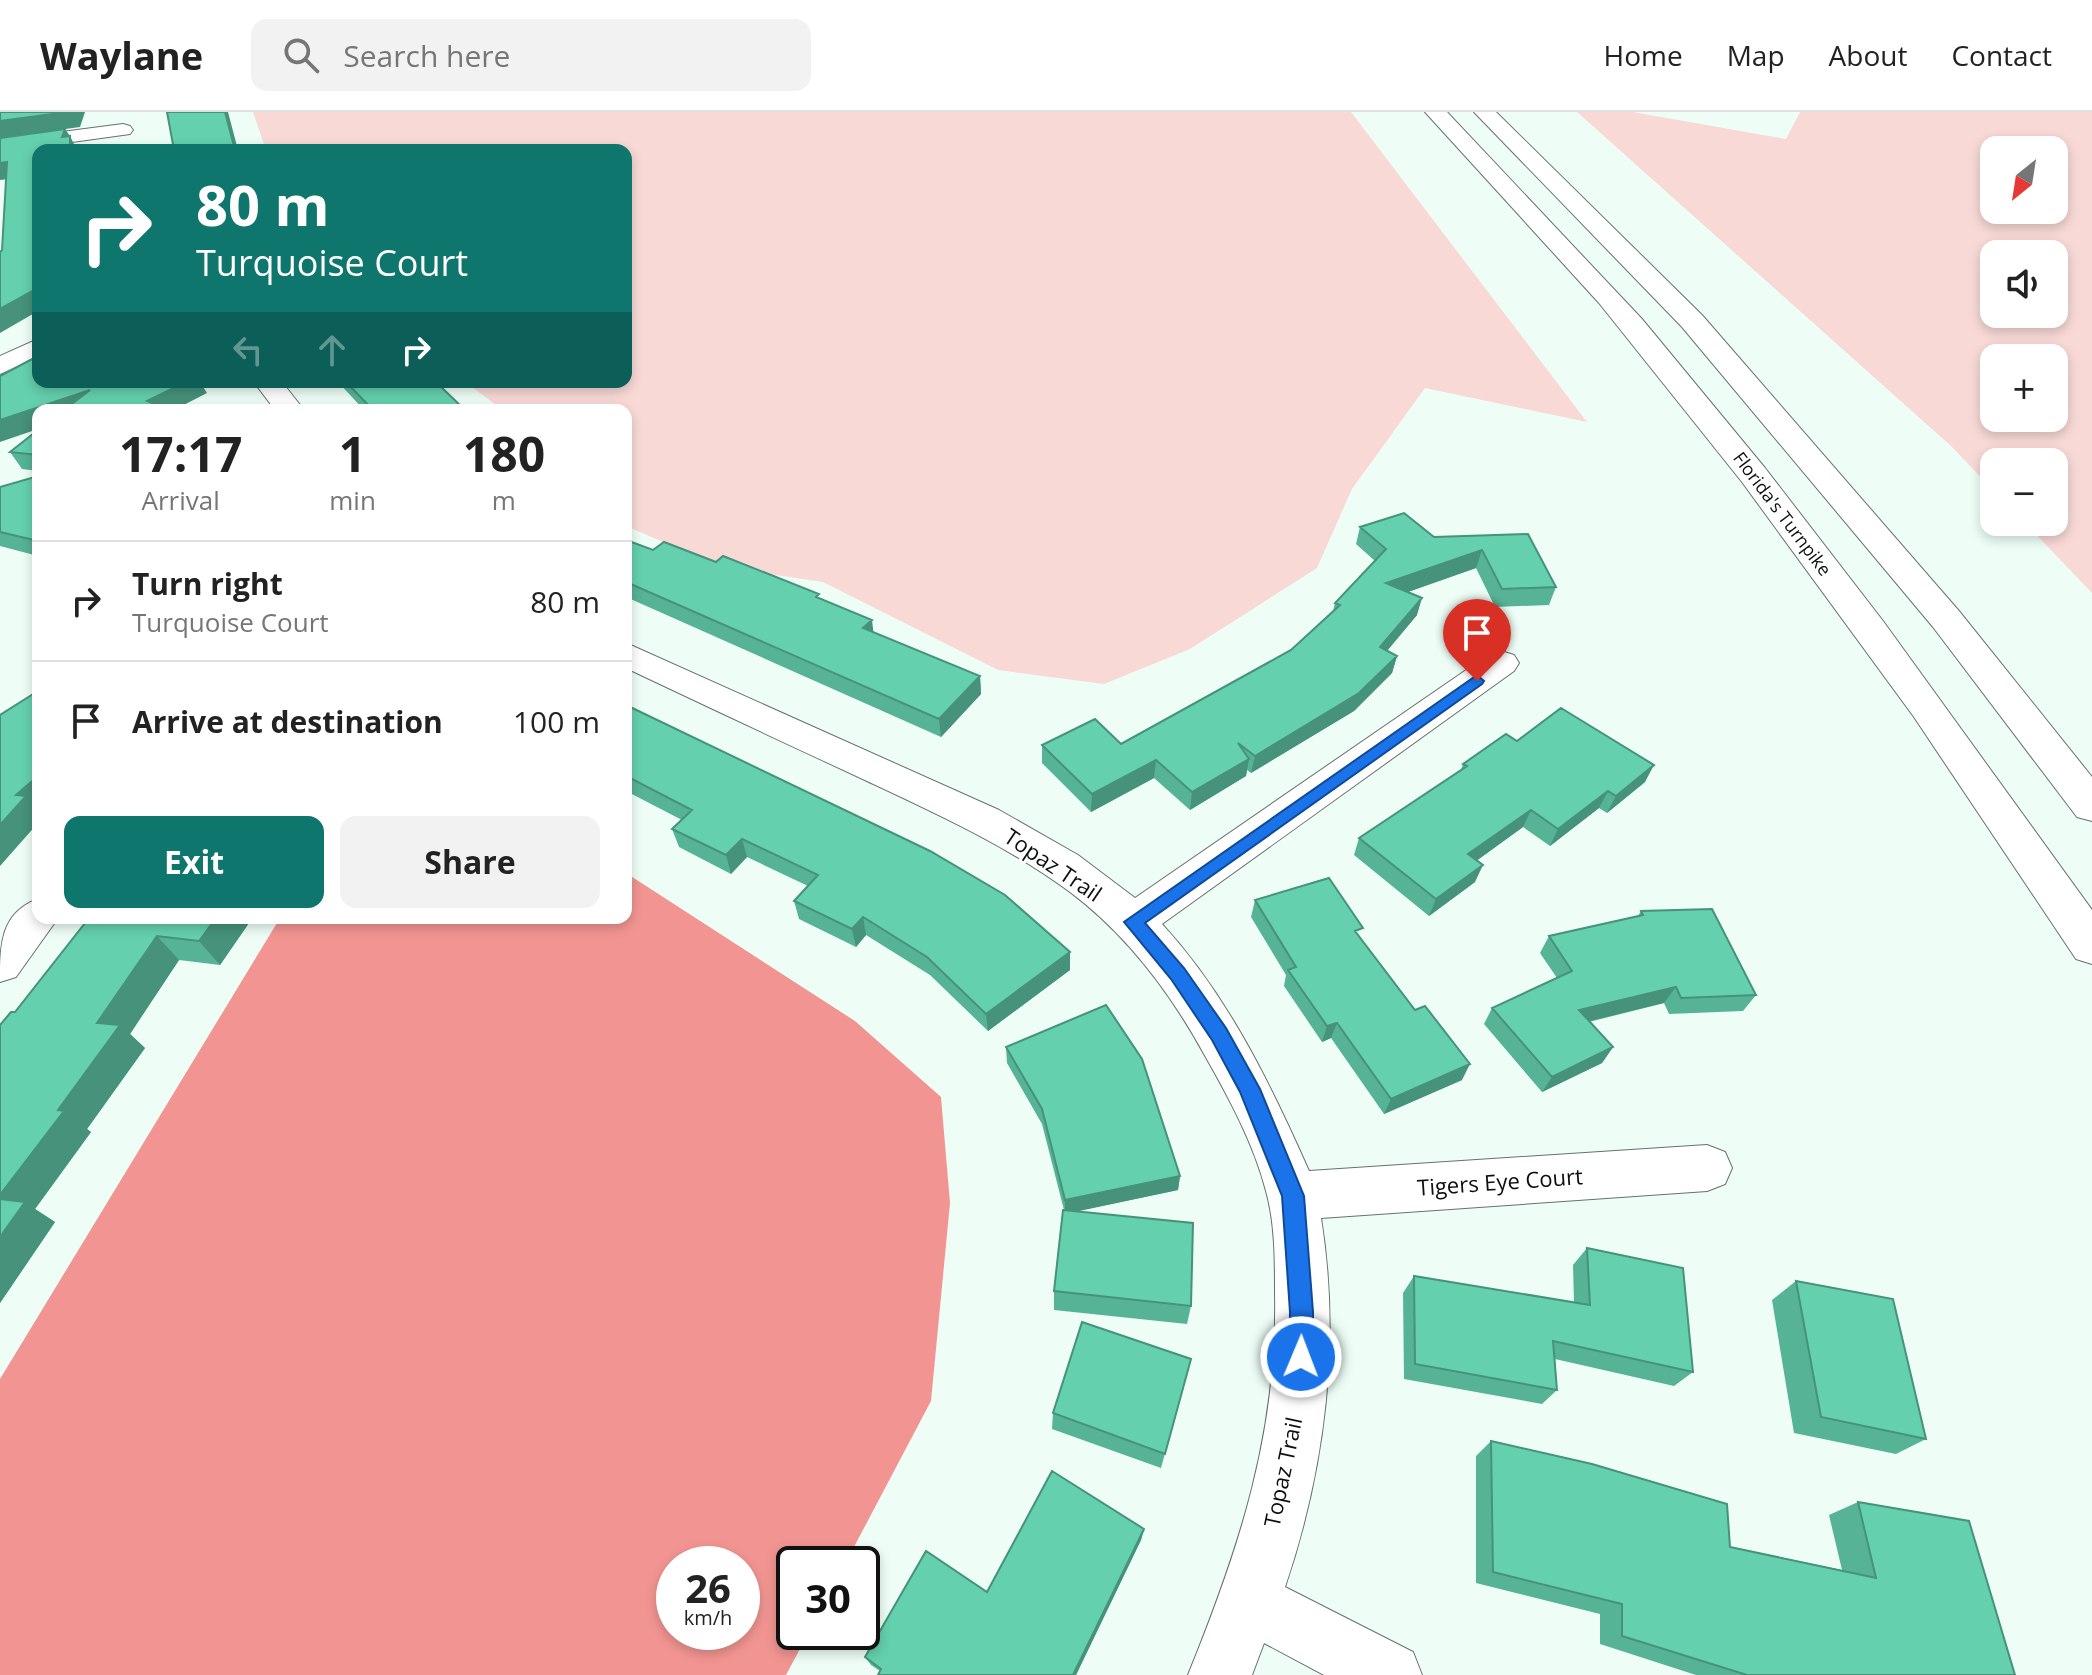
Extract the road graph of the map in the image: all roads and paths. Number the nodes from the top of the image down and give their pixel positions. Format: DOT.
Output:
graph roads {
  1 [pos="1435,112"];
  2 [pos="1484,112"];
  3 [pos="124,131"];
  4 [pos="0,146"];
  5 [pos="32,350"];
  6 [pos="0,366"];
  7 [pos="273,388"];
  8 [pos="285,404"];
  9 [pos="632,657"];
  10 [pos="1501,663"];
  11 [pos="2092,806"];
  12 [pos="1133,922"];
  13 [pos="32,924"];
  14 [pos="2092,946"];
  15 [pos="0,964"];
  16 [pos="1707,1168"];
  17 [pos="1293,1196"];
  18 [pos="1249,1602"];
  19 [pos="1220,1675"];
  20 [pos="1390,1675"];
  1 -- 14 [label="highway, Florida's Turnpike"];
  2 -- 11 [label="highway"];
  3 -- 4 [label="street"];
  5 -- 6 [label="street"];
  7 -- 8 [label="street"];
  9 -- 12 [label="street, Topaz Trail"];
  10 -- 12 [label="street"];
  12 -- 17 [label="street, Topaz Trail"];
  13 -- 15 [label="street"];
  16 -- 17 [label="street, Tigers Eye Court"];
  17 -- 18 [label="street, Topaz Trail"];
  18 -- 19 [label="street, Topaz Trail"];
  18 -- 20 [label="street"];
}
